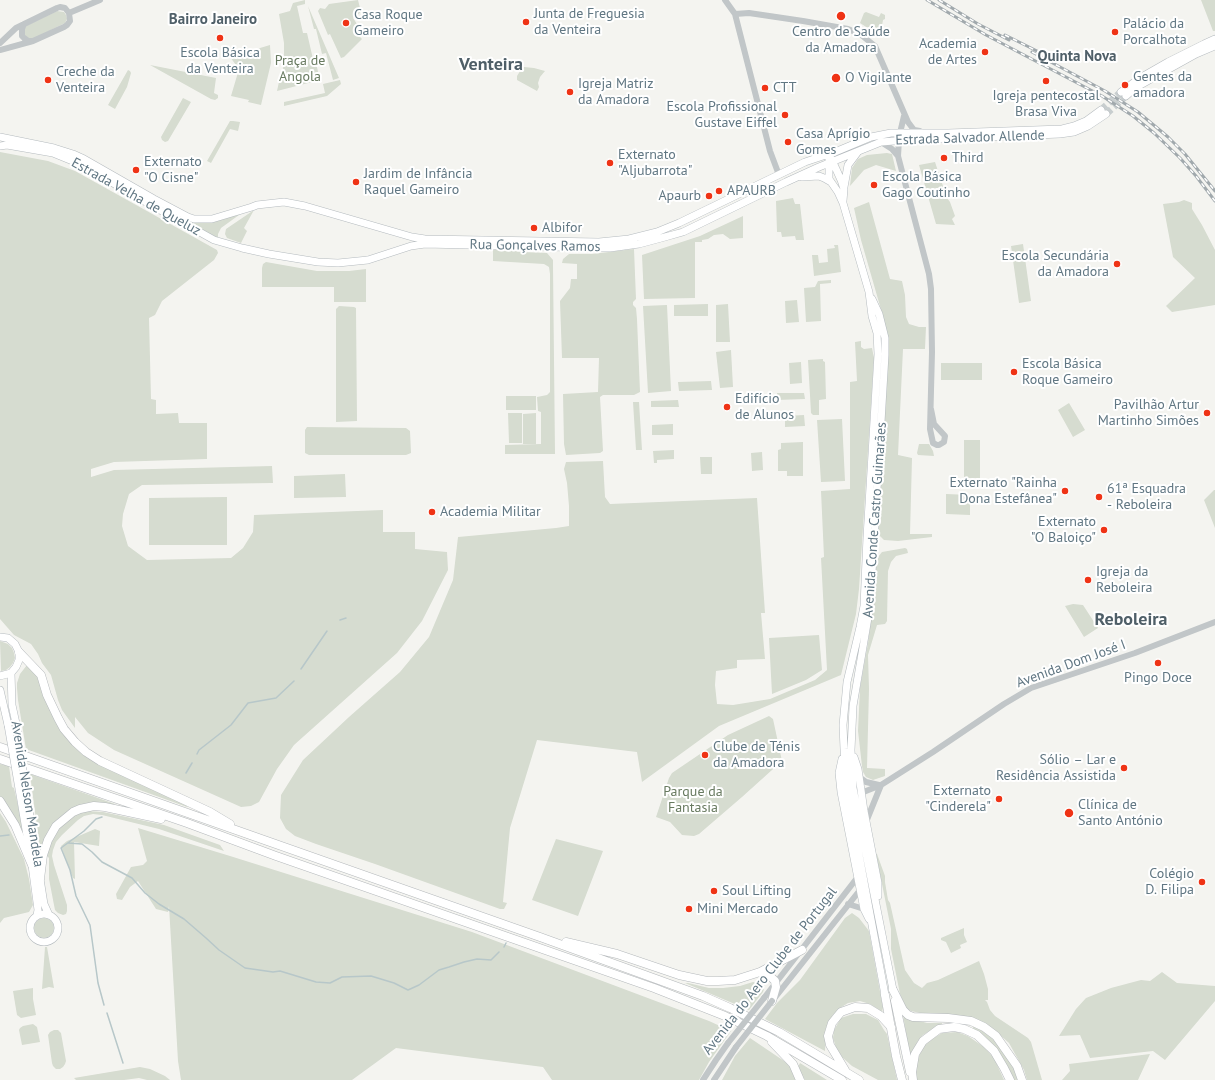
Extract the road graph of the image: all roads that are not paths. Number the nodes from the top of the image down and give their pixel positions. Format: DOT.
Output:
graph roads {
  1 [pos="100,0"];
  2 [pos="725,0"];
  3 [pos="69,13"];
  4 [pos="734,14"];
  5 [pos="24,24"];
  6 [pos="1215,39"];
  7 [pos="33,41"];
  8 [pos="0,44"];
  9 [pos="1205,46"];
  10 [pos="1215,46"];
  11 [pos="0,50"];
  12 [pos="1123,94"];
  13 [pos="904,113"];
  14 [pos="927,132"];
  15 [pos="0,137"];
  16 [pos="900,137"];
  17 [pos="881,142"];
  18 [pos="0,146"];
  19 [pos="858,151"];
  20 [pos="898,156"];
  21 [pos="830,160"];
  22 [pos="779,175"];
  23 [pos="798,177"];
  24 [pos="786,182"];
  25 [pos="831,182"];
  26 [pos="844,189"];
  27 [pos="843,203"];
  28 [pos="425,239"];
  29 [pos="224,243"];
  30 [pos="881,338"];
  31 [pos="932,409"];
  32 [pos="940,432"];
  33 [pos="932,438"];
  34 [pos="867,537"];
  35 [pos="874,545"];
  36 [pos="1215,622"];
  37 [pos="1,635"];
  38 [pos="19,652"];
  39 [pos="11,673"];
  40 [pos="0,676"];
  41 [pos="0,690"];
  42 [pos="0,747"];
  43 [pos="847,749"];
  44 [pos="0,759"];
  45 [pos="859,777"];
  46 [pos="881,785"];
  47 [pos="852,796"];
  48 [pos="0,800"];
  49 [pos="866,822"];
  50 [pos="188,823"];
  51 [pos="244,833"];
  52 [pos="32,865"];
  53 [pos="873,874"];
  54 [pos="859,875"];
  55 [pos="40,879"];
  56 [pos="862,887"];
  57 [pos="848,904"];
  58 [pos="864,908"];
  59 [pos="832,910"];
  60 [pos="37,915"];
  61 [pos="49,915"];
  62 [pos="839,916"];
  63 [pos="873,928"];
  64 [pos="540,937"];
  65 [pos="802,950"];
  66 [pos="760,972"];
  67 [pos="776,983"];
  68 [pos="893,990"];
  69 [pos="885,995"];
  70 [pos="772,1001"];
  71 [pos="891,1027"];
  72 [pos="768,1036"];
  73 [pos="847,1072"];
  74 [pos="704,1080"];
  75 [pos="714,1080"];
  76 [pos="800,1080"];
  77 [pos="842,1080"];
  78 [pos="859,1080"];
  79 [pos="902,1080"];
  80 [pos="912,1080"];
  81 [pos="1010,1080"];
  82 [pos="1022,1080"];
  1 -- 3 [label="street"];
  2 -- 4 [label="street"];
  3 -- 5 [label="street"];
  3 -- 7 [label="street"];
  4 -- 13 [label="street"];
  4 -- 22 [label="street"];
  5 -- 7 [label="street"];
  5 -- 8 [label="street"];
  6 -- 9 [label="main road"];
  7 -- 11 [label="street"];
  9 -- 10 [label="main road"];
  9 -- 12 [label="main road"];
  13 -- 14 [label="street"];
  13 -- 16 [label="street"];
  14 -- 16 [label="main road, Estrada Salvador Allende"];
  14 -- 16 [label="main road, Estrada Salvador Allende"];
  15 -- 28 [label="main road, Estrada Velha de Queluz"];
  16 -- 17 [label="main road, Estrada Salvador Allende"];
  16 -- 20 [label="street"];
  16 -- 21 [label="main road, Estrada Salvador Allende"];
  17 -- 19 [label="main road, Estrada Salvador Allende"];
  17 -- 20 [label="street"];
  18 -- 29 [label="main road, Estrada Velha de Queluz"];
  19 -- 21 [label="main road, Estrada Salvador Allende"];
  19 -- 26 [label="main road"];
  20 -- 31 [label="street"];
  21 -- 22 [label="main road, Rua Gonçalves Ramos"];
  21 -- 23 [label="main road, Rua Gonçalves Ramos"];
  21 -- 25 [label="main road, Avenida Conde Castro Guimarães"];
  21 -- 26 [label="main road, Avenida Conde Castro Guimarães"];
  22 -- 24 [label="main road"];
  22 -- 28 [label="main road, Rua Gonçalves Ramos"];
  23 -- 24 [label="main road, Rua Gonçalves Ramos"];
  23 -- 25 [label="main road"];
  24 -- 29 [label="main road, Rua Gonçalves Ramos"];
  25 -- 27 [label="main road, Avenida Conde Castro Guimarães"];
  26 -- 27 [label="main road, Avenida Conde Castro Guimarães"];
  27 -- 30 [label="main road, Avenida Conde Castro Guimarães"];
  30 -- 34 [label="main road, Avenida Conde Castro Guimarães"];
  30 -- 35 [label="main road, Avenida Conde Castro Guimarães"];
  31 -- 32 [label="street"];
  31 -- 33 [label="street"];
  32 -- 33 [label="street"];
  32 -- 33 [label="street"];
  34 -- 35 [label="main road"];
  34 -- 43 [label="main road, Avenida Conde Castro Guimarães"];
  35 -- 43 [label="main road, Avenida Conde Castro Guimarães"];
  36 -- 46 [label="street, Avenida Dom José I"];
  37 -- 38 [label="main road"];
  38 -- 39 [label="main road"];
  38 -- 51 [label="highway"];
  39 -- 40 [label="main road"];
  39 -- 55 [label="main road, Avenida Nelson Mandela, bridge"];
  41 -- 52 [label="main road, Avenida Nelson Mandela, bridge"];
  42 -- 51 [label="highway"];
  43 -- 45 [label="main road, Avenida Conde Castro Guimarães"];
  43 -- 47 [label="main road, Avenida Conde Castro Guimarães"];
  43 -- 47 [label="main road, Avenida Conde Castro Guimarães"];
  44 -- 50 [label="highway"];
  45 -- 46 [label="street"];
  45 -- 47 [label="main road, Avenida Conde Castro Guimarães"];
  46 -- 47 [label="street, Avenida Dom José I"];
  46 -- 49 [label="street"];
  47 -- 49 [label="main road, Avenida Conde Castro Guimarães"];
  47 -- 53 [label="main road, Avenida Conde Castro Guimarães"];
  47 -- 54 [label="main road, Avenida Conde Castro Guimarães"];
  48 -- 52 [label="highway"];
  49 -- 53 [label="main road, Avenida Conde Castro Guimarães"];
  50 -- 55 [label="highway"];
  50 -- 72 [label="highway"];
  51 -- 64 [label="highway"];
  52 -- 60 [label="main road, Avenida Nelson Mandela"];
  53 -- 54 [label="main road"];
  53 -- 56 [label="main road"];
  53 -- 68 [label="main road, Avenida Conde Castro Guimarães"];
  54 -- 56 [label="main road, Avenida Conde Castro Guimarães"];
  54 -- 59 [label="street, Avenida do Aero Clube de Portugal"];
  55 -- 61 [label="main road, Avenida Nelson Mandela"];
  56 -- 57 [label="street, Avenida do Aero Clube de Portugal"];
  56 -- 58 [label="main road, Avenida Conde Castro Guimarães"];
  56 -- 63 [label="main road, Avenida Conde Castro Guimarães"];
  57 -- 58 [label="street"];
  57 -- 62 [label="street, Avenida do Aero Clube de Portugal"];
  58 -- 63 [label="main road, Avenida Conde Castro Guimarães"];
  59 -- 62 [label="street"];
  59 -- 65 [label="street, Avenida do Aero Clube de Portugal"];
  60 -- 61 [label="main road"];
  60 -- 61 [label="main road"];
  62 -- 70 [label="street, Avenida do Aero Clube de Portugal"];
  63 -- 69 [label="main road, Avenida Conde Castro Guimarães"];
  64 -- 66 [label="highway"];
  64 -- 73 [label="highway"];
  65 -- 66 [label="highway"];
  65 -- 67 [label="street, Avenida do Aero Clube de Portugal"];
  66 -- 67 [label="highway"];
  67 -- 70 [label="highway"];
  67 -- 74 [label="street, Avenida do Aero Clube de Portugal, bridge"];
  68 -- 80 [label="highway"];
  68 -- 82 [label="highway"];
  69 -- 71 [label="highway"];
  70 -- 75 [label="street, Avenida do Aero Clube de Portugal, bridge"];
  71 -- 73 [label="highway"];
  71 -- 79 [label="highway"];
  72 -- 76 [label="highway"];
  72 -- 77 [label="highway"];
  73 -- 78 [label="highway"];
  80 -- 81 [label="highway"];
}
